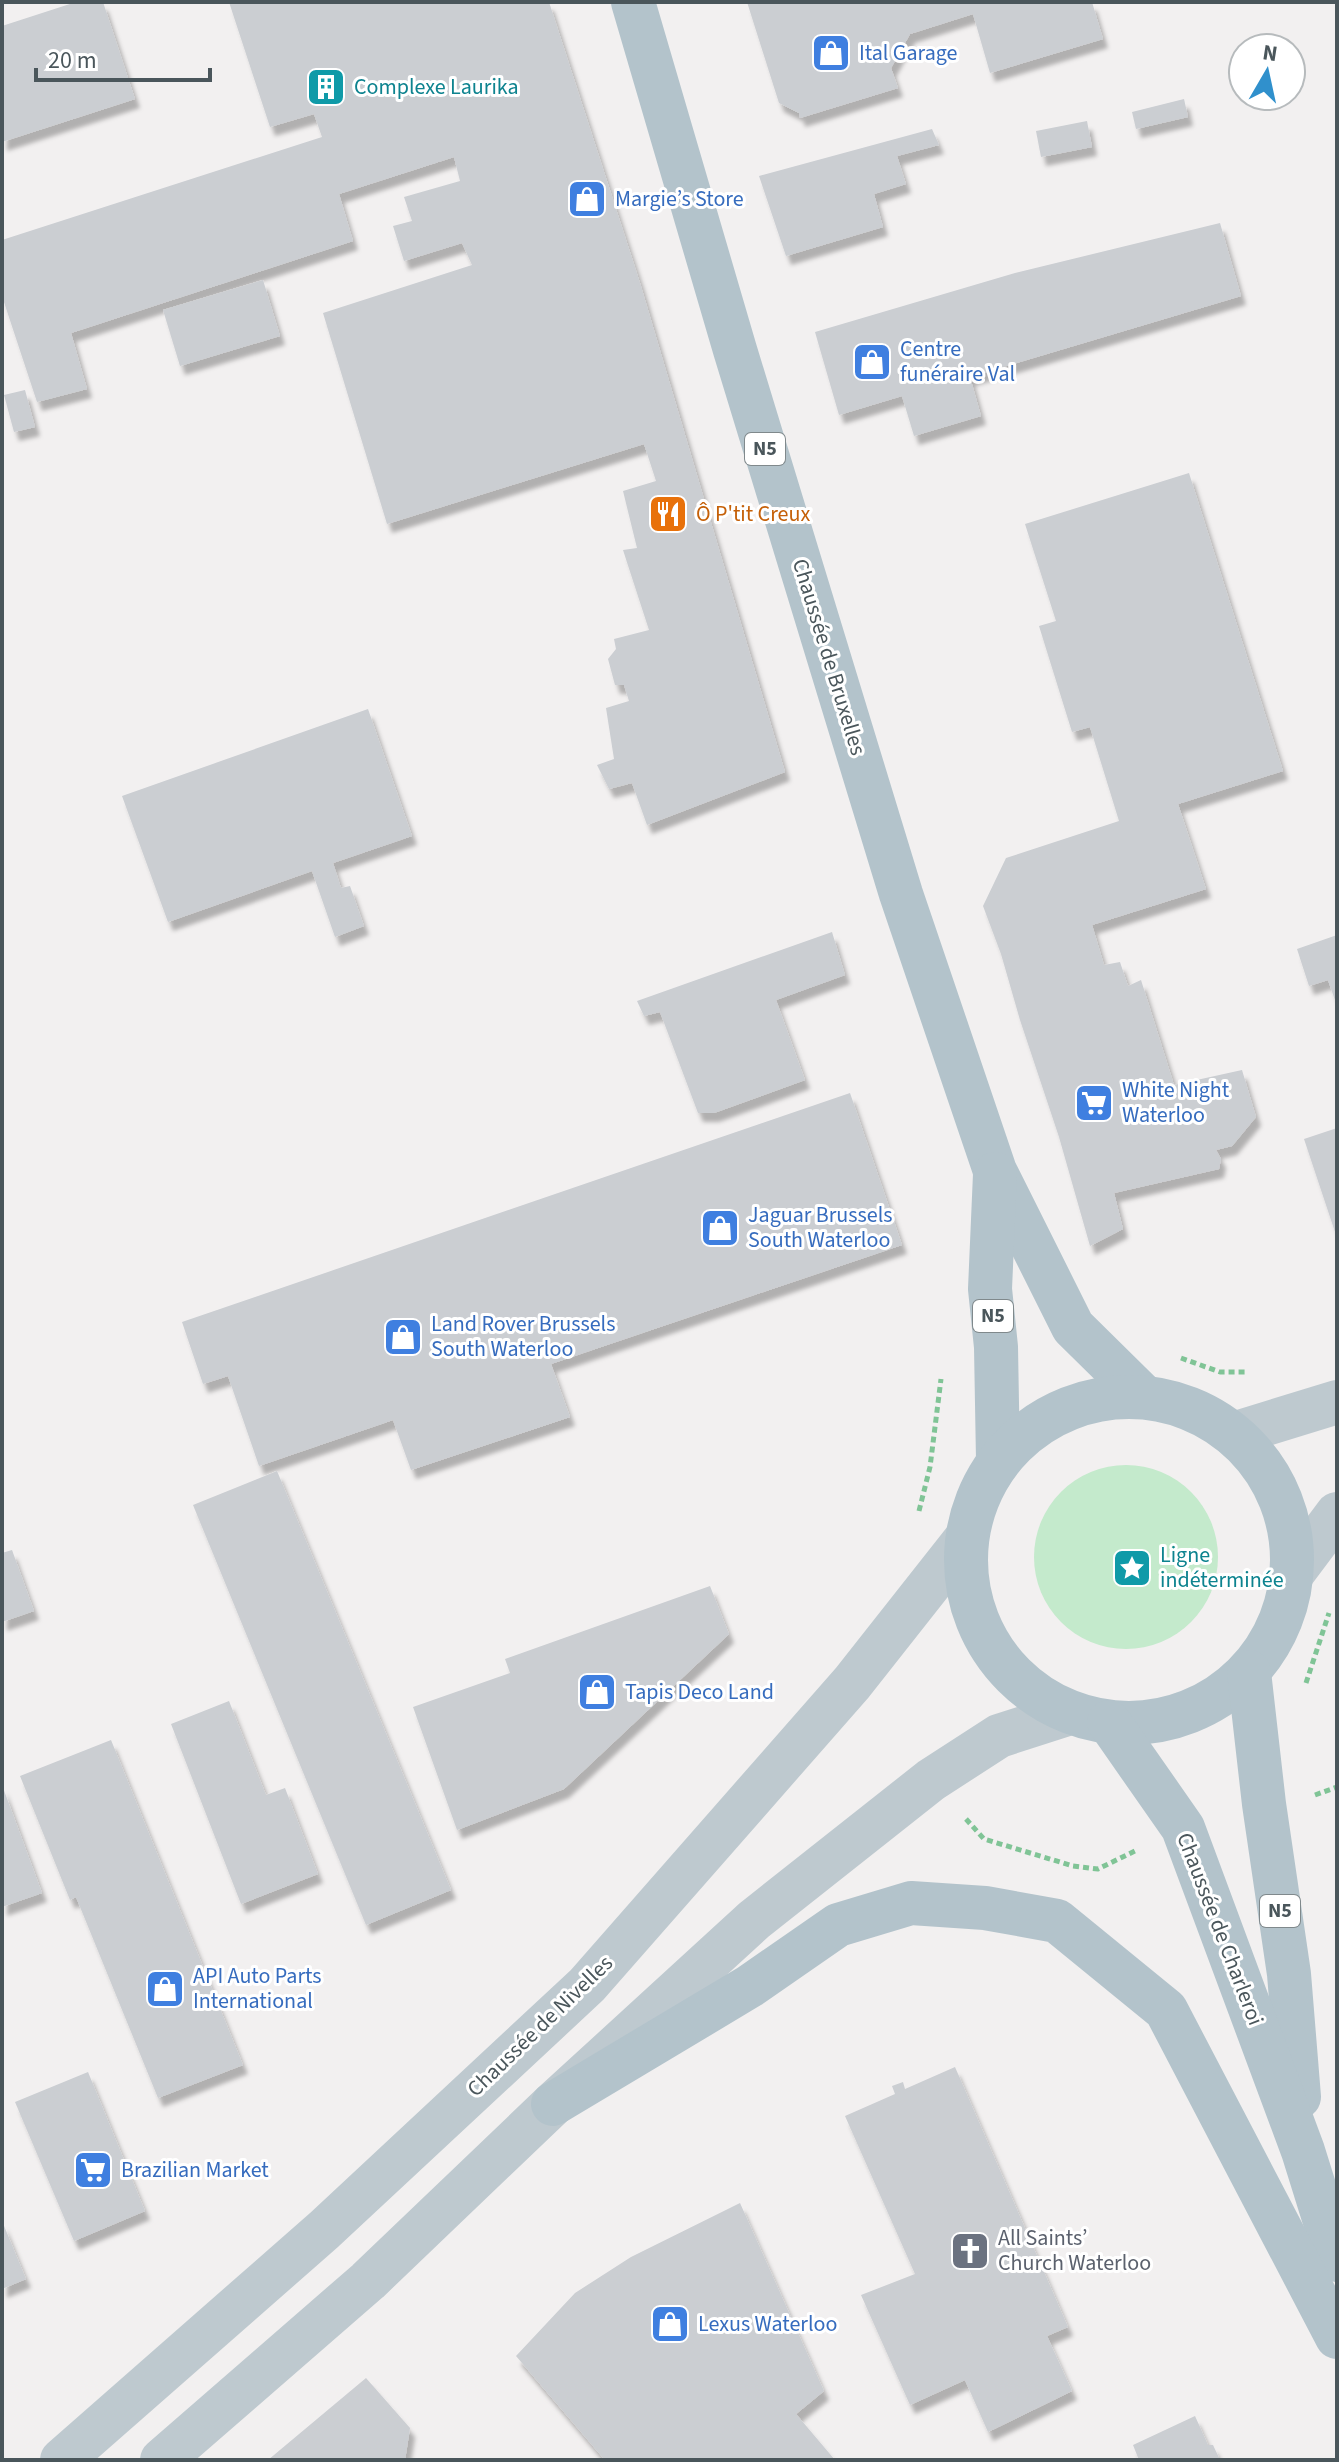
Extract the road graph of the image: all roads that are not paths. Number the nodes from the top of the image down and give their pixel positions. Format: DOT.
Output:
graph roads {
  1 [pos="633,2"];
  2 [pos="995,1171"];
  3 [pos="1143,1396"];
  4 [pos="1337,1402"];
  5 [pos="1233,1434"];
  6 [pos="998,1460"];
  7 [pos="1337,1514"];
  8 [pos="964,1541"];
  9 [pos="1292,1574"];
  10 [pos="1249,1672"];
  11 [pos="1089,1718"];
  12 [pos="553,2104"];
  13 [pos="1303,2151"];
  14 [pos="1337,2260"];
  15 [pos="1337,2337"];
  16 [pos="62,2460"];
  17 [pos="162,2460"];
  1 -- 2 [label="main road, Chaussée de Bruxelles / N5"];
  2 -- 3 [label="main road, N5"];
  2 -- 6 [label="main road, N5"];
  3 -- 5 [label="main road, N5"];
  3 -- 6 [label="main road, N5"];
  4 -- 5 [label="main road"];
  5 -- 9 [label="main road, N5"];
  6 -- 8 [label="main road, N5"];
  7 -- 9 [label="main road"];
  8 -- 11 [label="main road, N5"];
  8 -- 16 [label="main road, Chaussée de Nivelles"];
  9 -- 10 [label="main road, N5"];
  10 -- 11 [label="main road, N5"];
  10 -- 13 [label="main road, Chaussée de Charleroi / N5"];
  11 -- 12 [label="main road"];
  11 -- 13 [label="main road, Chaussée de Charleroi / N5"];
  12 -- 15 [label="main road"];
  12 -- 17 [label="main road"];
  13 -- 14 [label="main road, Chaussée de Charleroi / N5"];
}
